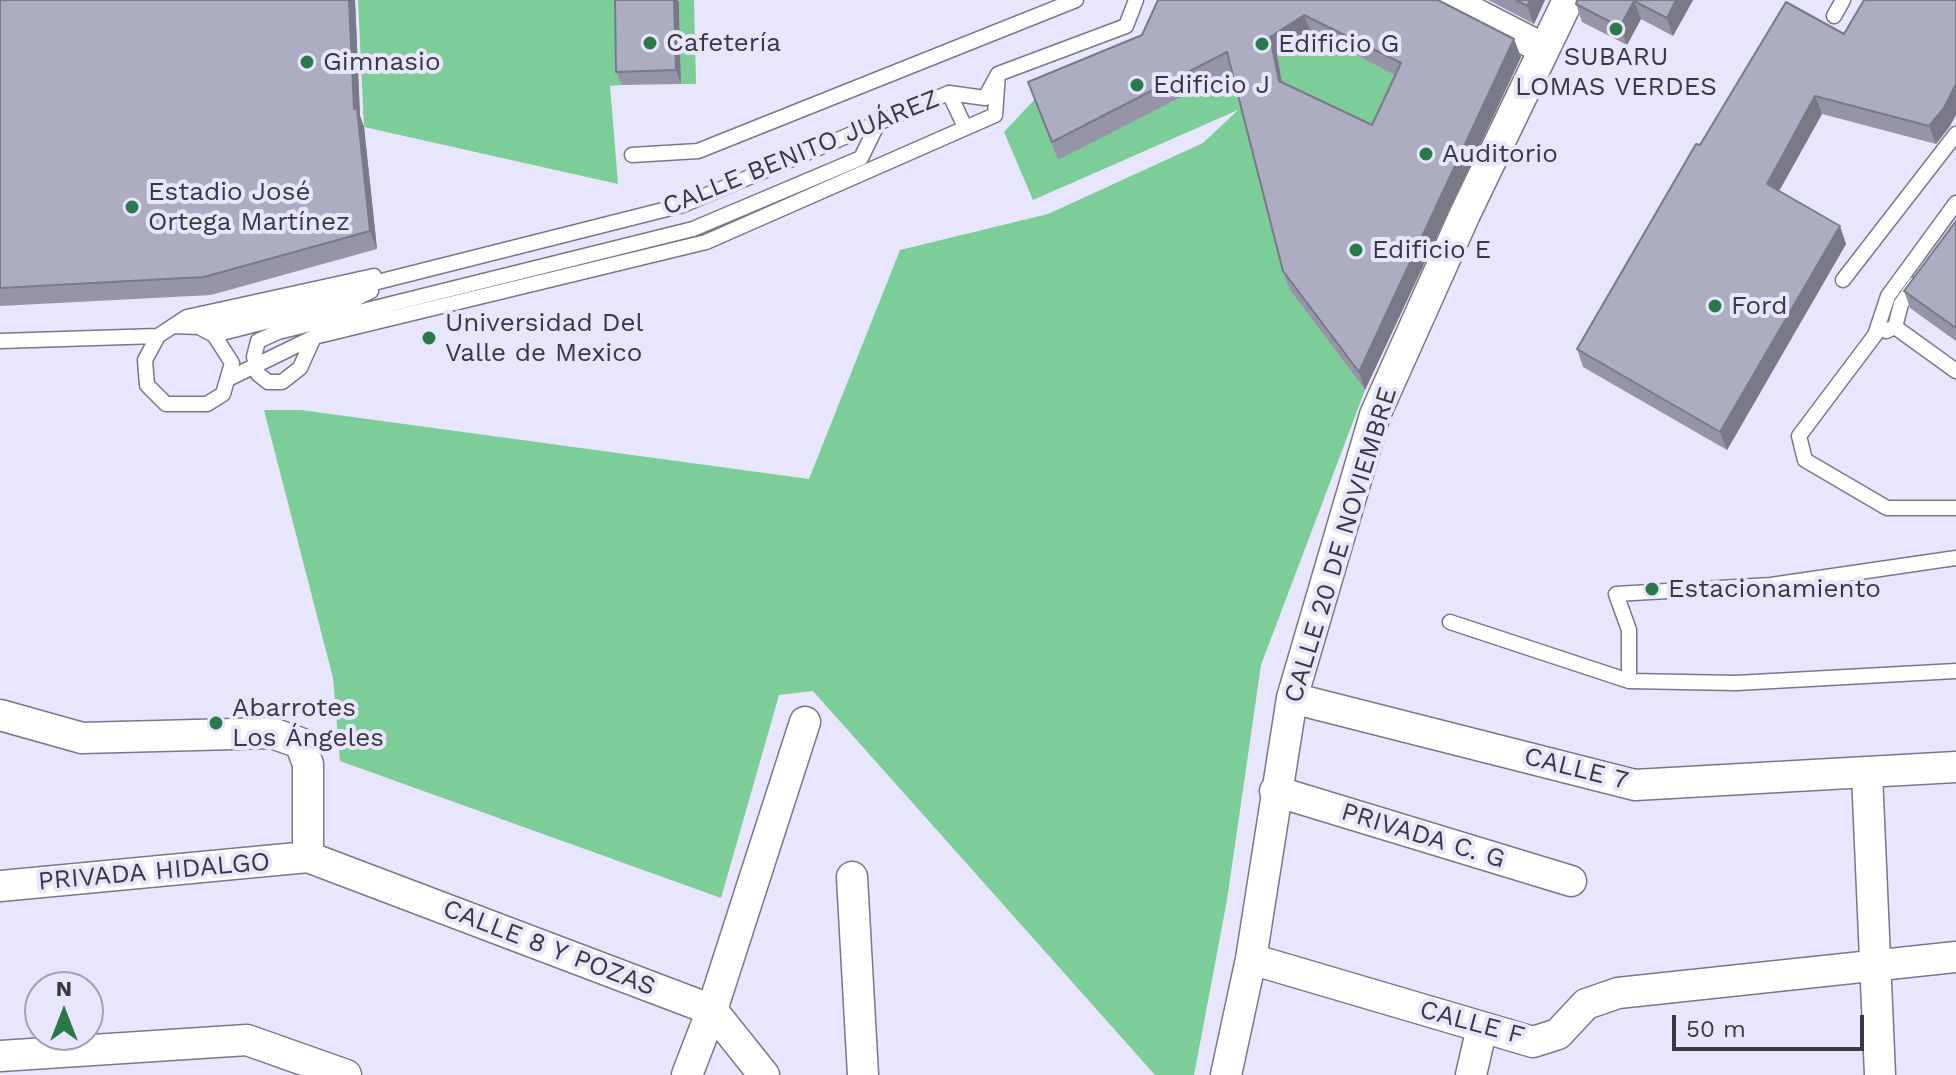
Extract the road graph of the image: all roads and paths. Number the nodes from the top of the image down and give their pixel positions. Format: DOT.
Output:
graph roads {
  1 [pos="1076,0"];
  2 [pos="1136,0"];
  3 [pos="1449,0"];
  4 [pos="1568,0"];
  5 [pos="1843,0"];
  6 [pos="1834,16"];
  7 [pos="1544,49"];
  8 [pos="998,74"];
  9 [pos="949,93"];
  10 [pos="879,121"];
  11 [pos="965,127"];
  12 [pos="1956,134"];
  13 [pos="632,155"];
  14 [pos="1956,203"];
  15 [pos="1956,229"];
  16 [pos="414,271"];
  17 [pos="1843,280"];
  18 [pos="173,326"];
  19 [pos="199,327"];
  20 [pos="1895,327"];
  21 [pos="214,335"];
  22 [pos="1875,335"];
  23 [pos="158,336"];
  24 [pos="314,337"];
  25 [pos="0,341"];
  26 [pos="255,366"];
  27 [pos="1956,371"];
  28 [pos="230,378"];
  29 [pos="1956,508"];
  30 [pos="1956,558"];
  31 [pos="1450,622"];
  32 [pos="1956,671"];
  33 [pos="1629,681"];
  34 [pos="1292,698"];
  35 [pos="0,715"];
  36 [pos="805,722"];
  37 [pos="1956,767"];
  38 [pos="1867,774"];
  39 [pos="1275,791"];
  40 [pos="308,857"];
  41 [pos="852,877"];
  42 [pos="1571,881"];
  43 [pos="0,886"];
  44 [pos="1956,957"];
  45 [pos="1251,959"];
  46 [pos="1875,964"];
  47 [pos="712,1010"];
  48 [pos="1482,1027"];
  49 [pos="18,1062"];
  50 [pos="288,1065"];
  51 [pos="1227,1074"];
  52 [pos="346,1075"];
  53 [pos="687,1075"];
  54 [pos="764,1075"];
  55 [pos="863,1075"];
  56 [pos="1471,1075"];
  57 [pos="1880,1075"];
  1 -- 13 [label="lane"];
  2 -- 8 [label="lane, CALLE BENITO JUÁREZ"];
  3 -- 7 [label="street"];
  4 -- 7 [label="street, CALLE 20 DE NOVIEMBRE"];
  5 -- 6 [label="lane"];
  7 -- 34 [label="street, CALLE 20 DE NOVIEMBRE"];
  8 -- 9 [label="lane, CALLE BENITO JUÁREZ"];
  8 -- 11 [label="lane"];
  9 -- 10 [label="lane, CALLE BENITO JUÁREZ"];
  9 -- 11 [label="lane"];
  10 -- 16 [label="lane, CALLE BENITO JUÁREZ"];
  10 -- 26 [label="lane"];
  11 -- 24 [label="lane"];
  12 -- 17 [label="lane"];
  14 -- 22 [label="lane"];
  15 -- 20 [label="lane"];
  16 -- 18 [label="lane"];
  16 -- 19 [label="lane, CALLE BENITO JUÁREZ"];
  16 -- 21 [label="lane"];
  18 -- 19 [label="lane"];
  18 -- 23 [label="lane"];
  19 -- 21 [label="lane"];
  20 -- 22 [label="lane"];
  20 -- 27 [label="lane"];
  21 -- 28 [label="lane"];
  22 -- 29 [label="lane"];
  23 -- 25 [label="lane"];
  23 -- 28 [label="lane"];
  24 -- 26 [label="lane"];
  24 -- 26 [label="lane"];
  26 -- 28 [label="lane"];
  30 -- 33 [label="lane"];
  31 -- 33 [label="lane"];
  32 -- 33 [label="lane"];
  34 -- 38 [label="street, CALLE 7"];
  34 -- 39 [label="street, CALLE 20 DE NOVIEMBRE"];
  35 -- 40 [label="street"];
  36 -- 47 [label="street"];
  37 -- 38 [label="street, CALLE 7"];
  38 -- 46 [label="street"];
  39 -- 42 [label="street, PRIVADA C. G"];
  39 -- 45 [label="street, CALLE 20 DE NOVIEMBRE"];
  40 -- 43 [label="street, PRIVADA HIDALGO"];
  40 -- 47 [label="street, CALLE 8 Y POZAS"];
  41 -- 55 [label="street"];
  44 -- 46 [label="street, CALLE F"];
  45 -- 48 [label="street, CALLE F"];
  45 -- 51 [label="street, CALLE 20 DE NOVIEMBRE"];
  46 -- 48 [label="street, CALLE F"];
  46 -- 57 [label="street"];
  47 -- 53 [label="street"];
  47 -- 54 [label="street"];
  48 -- 56 [label="street"];
  49 -- 50 [label="street"];
  50 -- 52 [label="street"];
}
